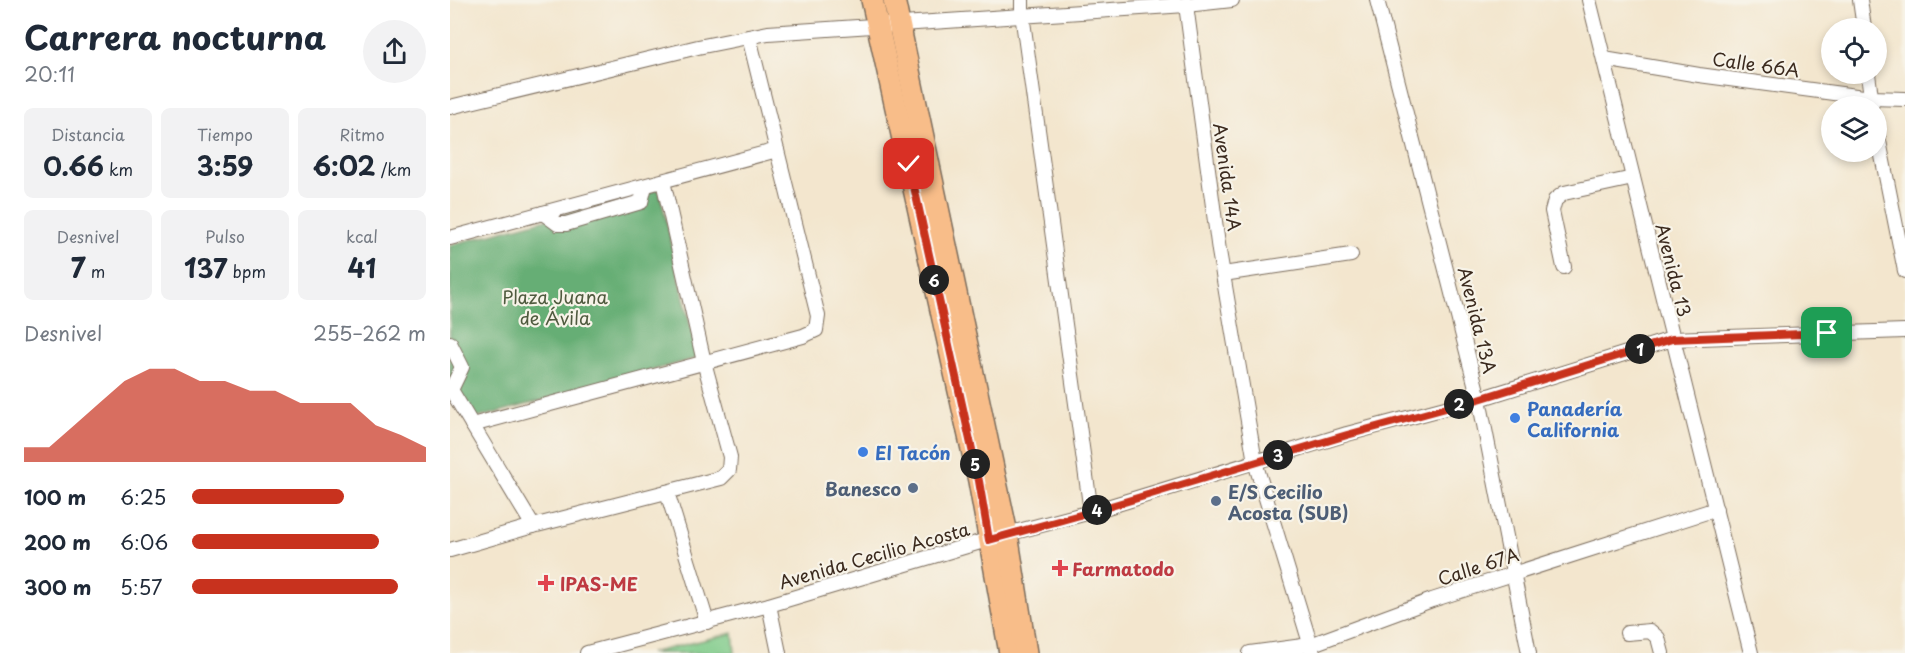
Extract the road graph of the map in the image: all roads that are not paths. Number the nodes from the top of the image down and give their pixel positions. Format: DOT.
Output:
graph roads {
  1 [pos="872,0"];
  2 [pos="894,0"];
  3 [pos="1022,0"];
  4 [pos="1232,0"];
  5 [pos="1377,0"];
  6 [pos="1589,0"];
  7 [pos="1860,0"];
  8 [pos="1186,5"];
  9 [pos="1022,14"];
  10 [pos="1862,18"];
  11 [pos="900,23"];
  12 [pos="877,24"];
  13 [pos="749,37"];
  14 [pos="1604,59"];
  15 [pos="1834,96"];
  16 [pos="1905,99"];
  17 [pos="1887,101"];
  18 [pos="450,108"];
  19 [pos="777,150"];
  20 [pos="1883,162"];
  21 [pos="1633,178"];
  22 [pos="663,181"];
  23 [pos="450,238"];
  24 [pos="1351,255"];
  25 [pos="1564,267"];
  26 [pos="1905,271"];
  27 [pos="1223,274"];
  28 [pos="1905,331"];
  29 [pos="1672,339"];
  30 [pos="450,343"];
  31 [pos="704,362"];
  32 [pos="451,389"];
  33 [pos="1479,399"];
  34 [pos="472,425"];
  35 [pos="1255,462"];
  36 [pos="667,492"];
  37 [pos="1716,509"];
  38 [pos="1091,512"];
  39 [pos="533,526"];
  40 [pos="998,537"];
  41 [pos="450,550"];
  42 [pos="1514,573"];
  43 [pos="769,605"];
  44 [pos="707,622"];
  45 [pos="1627,633"];
  46 [pos="1311,649"];
  47 [pos="587,653"];
  48 [pos="779,653"];
  49 [pos="1010,653"];
  50 [pos="1026,653"];
  51 [pos="1250,653"];
  52 [pos="1529,653"];
  53 [pos="1662,653"];
  54 [pos="1751,653"];
  1 -- 12 [label="main road"];
  2 -- 11 [label="main road"];
  3 -- 9 [label="street"];
  4 -- 8 [label="street"];
  5 -- 33 [label="street, Avenida 13A"];
  6 -- 14 [label="street, Avenida 13"];
  7 -- 10 [label="street"];
  8 -- 9 [label="street"];
  8 -- 27 [label="street, Avenida 14A"];
  9 -- 11 [label="street"];
  9 -- 38 [label="street"];
  11 -- 12 [label="street"];
  11 -- 40 [label="main road"];
  12 -- 13 [label="street"];
  12 -- 40 [label="main road"];
  13 -- 18 [label="street"];
  13 -- 19 [label="street"];
  14 -- 15 [label="street, Calle 66A"];
  14 -- 21 [label="street, Avenida 13"];
  16 -- 17 [label="street, Calle 66A"];
  19 -- 22 [label="street"];
  19 -- 31 [label="street"];
  20 -- 26 [label="street"];
  21 -- 25 [label="street"];
  21 -- 29 [label="street, Avenida 13"];
  22 -- 23 [label="street"];
  22 -- 31 [label="street"];
  24 -- 27 [label="street"];
  27 -- 35 [label="street, Avenida 14A"];
  28 -- 29 [label="street, Avenida Cecilio Acosta"];
  29 -- 33 [label="street, Avenida Cecilio Acosta"];
  29 -- 37 [label="street, Avenida 13"];
  30 -- 32 [label="street"];
  31 -- 34 [label="street"];
  31 -- 36 [label="street"];
  32 -- 34 [label="street"];
  33 -- 35 [label="street, Avenida Cecilio Acosta"];
  33 -- 42 [label="street, Avenida 13A"];
  34 -- 39 [label="street"];
  35 -- 38 [label="street, Avenida Cecilio Acosta"];
  35 -- 46 [label="street, Avenida 14A"];
  36 -- 39 [label="street"];
  36 -- 44 [label="street"];
  37 -- 42 [label="street, Calle 67A"];
  37 -- 54 [label="street, Avenida 13"];
  38 -- 40 [label="street, Avenida Cecilio Acosta"];
  39 -- 41 [label="street"];
  40 -- 43 [label="street, Avenida Cecilio Acosta"];
  40 -- 49 [label="main road"];
  40 -- 50 [label="main road"];
  42 -- 46 [label="street, Calle 67A"];
  42 -- 52 [label="street, Avenida 13A"];
  43 -- 44 [label="street, Avenida Cecilio Acosta"];
  43 -- 48 [label="street"];
  44 -- 47 [label="street, Avenida Cecilio Acosta"];
  45 -- 53 [label="street"];
  46 -- 51 [label="street, Calle 67A"];
}
